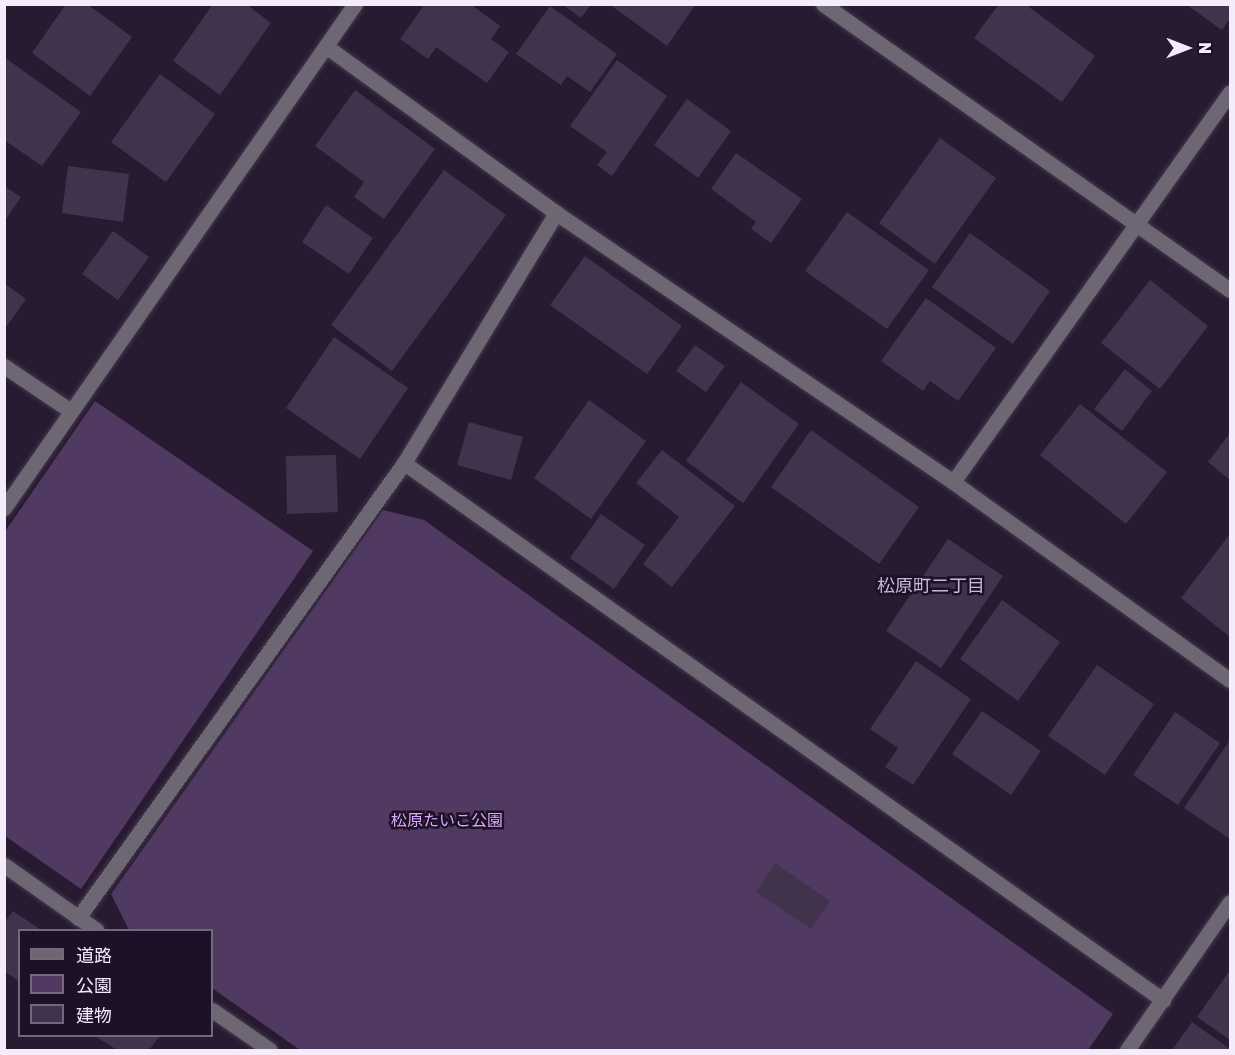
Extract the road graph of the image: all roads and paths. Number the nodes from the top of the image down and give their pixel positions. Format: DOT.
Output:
graph roads {
  1 [pos="355,4"];
  2 [pos="823,4"];
  3 [pos="327,47"];
  4 [pos="1230,92"];
  5 [pos="556,213"];
  6 [pos="1138,225"];
  7 [pos="1230,290"];
  8 [pos="4,366"];
  9 [pos="71,411"];
  10 [pos="404,463"];
  11 [pos="953,482"];
  12 [pos="4,508"];
  13 [pos="1230,680"];
  14 [pos="4,865"];
  15 [pos="1230,902"];
  16 [pos="78,918"];
  17 [pos="94,929"];
  18 [pos="1163,1000"];
  19 [pos="213,1011"];
  20 [pos="270,1050"];
  21 [pos="1127,1050"];
  1 -- 3 [label="street"];
  2 -- 6 [label="street"];
  3 -- 5 [label="street"];
  3 -- 9 [label="street"];
  4 -- 6 [label="street"];
  5 -- 10 [label="street"];
  5 -- 11 [label="street"];
  6 -- 7 [label="street"];
  6 -- 11 [label="street"];
  8 -- 9 [label="street"];
  9 -- 12 [label="street"];
  10 -- 16 [label="street"];
  10 -- 18 [label="street"];
  11 -- 13 [label="street"];
  14 -- 16 [label="street"];
  15 -- 18 [label="street"];
  16 -- 17 [label="street"];
  18 -- 21 [label="street"];
  19 -- 20 [label="street"];
}
